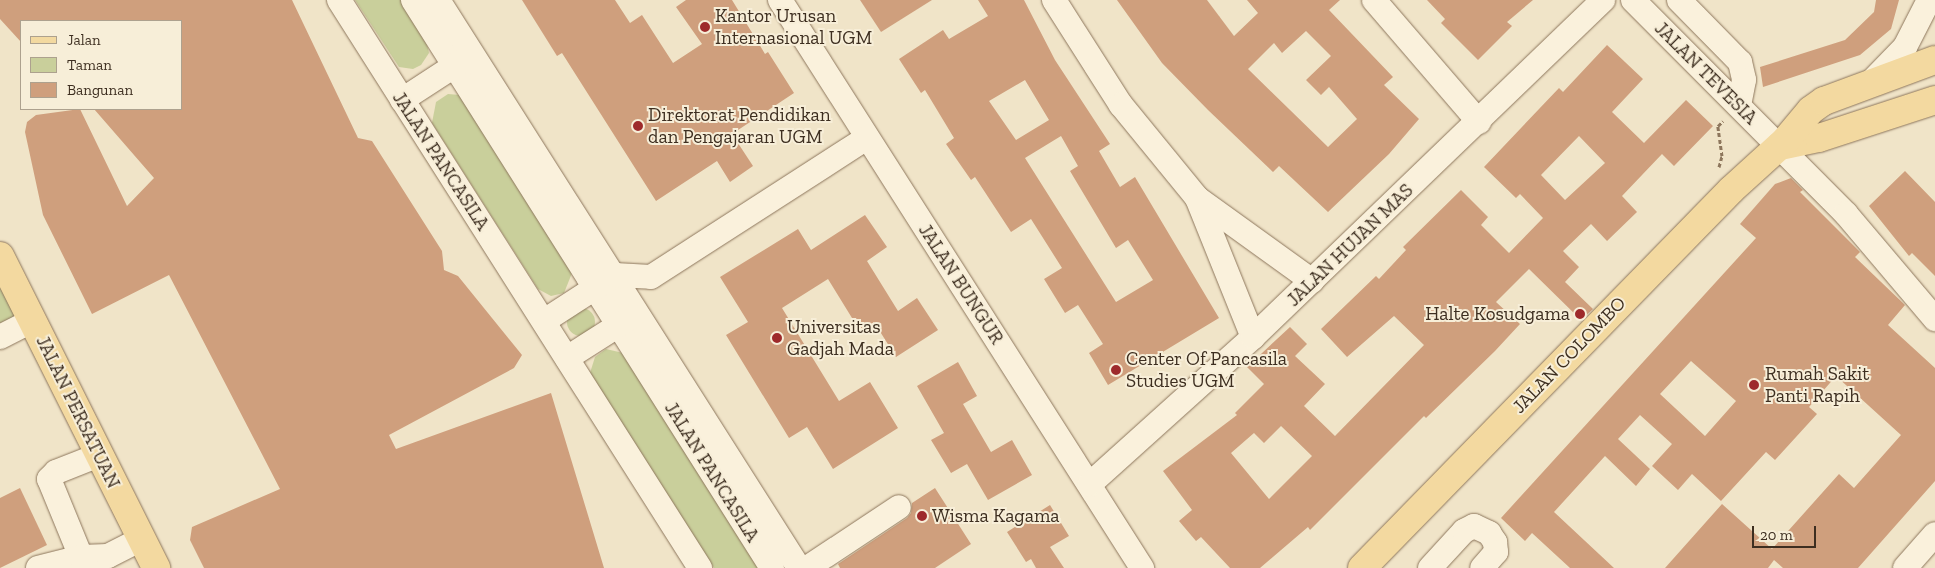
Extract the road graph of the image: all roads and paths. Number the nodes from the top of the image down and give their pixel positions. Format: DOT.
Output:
graph roads {
  1 [pos="339,0"];
  2 [pos="414,0"];
  3 [pos="438,0"];
  4 [pos="780,0"];
  5 [pos="1054,0"];
  6 [pos="1374,0"];
  7 [pos="1603,0"];
  8 [pos="1633,0"];
  9 [pos="1679,0"];
  10 [pos="1929,0"];
  11 [pos="464,60"];
  12 [pos="1935,60"];
  13 [pos="1867,85"];
  14 [pos="402,100"];
  15 [pos="1935,100"];
  16 [pos="1739,106"];
  17 [pos="1479,122"];
  18 [pos="867,138"];
  19 [pos="1780,146"];
  20 [pos="1718,170"];
  21 [pos="1197,198"];
  22 [pos="0,256"];
  23 [pos="651,277"];
  24 [pos="606,281"];
  25 [pos="1312,281"];
  26 [pos="629,318"];
  27 [pos="1935,319"];
  28 [pos="32,321"];
  29 [pos="544,321"];
  30 [pos="0,337"];
  31 [pos="1253,337"];
  32 [pos="567,358"];
  33 [pos="98,455"];
  34 [pos="728,476"];
  35 [pos="1090,484"];
  36 [pos="899,507"];
  37 [pos="1935,534"];
  38 [pos="141,539"];
  39 [pos="81,557"];
  40 [pos="38,568"];
  41 [pos="156,568"];
  42 [pos="700,568"];
  43 [pos="772,568"];
  44 [pos="800,568"];
  45 [pos="807,568"];
  46 [pos="1142,568"];
  47 [pos="1362,568"];
  48 [pos="1430,568"];
  49 [pos="1482,568"];
  50 [pos="1905,568"];
  1 -- 14 [label="street, JALAN PANCASILA"];
  2 -- 11 [label="street, JALAN PANCASILA"];
  3 -- 11 [label="street"];
  4 -- 18 [label="street, JALAN BUNGUR"];
  5 -- 21 [label="street"];
  6 -- 17 [label="street"];
  7 -- 17 [label="street, JALAN HUJAN MAS"];
  8 -- 16 [label="street, JALAN TEVESIA"];
  9 -- 16 [label="street"];
  10 -- 13 [label="street"];
  11 -- 14 [label="street"];
  11 -- 24 [label="street, JALAN PANCASILA"];
  12 -- 13 [label="main road, JALAN COLOMBO"];
  13 -- 19 [label="main road, JALAN COLOMBO"];
  14 -- 29 [label="street, JALAN PANCASILA"];
  15 -- 19 [label="main road, JALAN COLOMBO"];
  16 -- 19 [label="street, JALAN TEVESIA"];
  16 -- 20 [label="path"];
  17 -- 25 [label="street, JALAN HUJAN MAS"];
  18 -- 23 [label="street"];
  18 -- 35 [label="street, JALAN BUNGUR"];
  19 -- 27 [label="street, JALAN TEVESIA"];
  19 -- 47 [label="main road, JALAN COLOMBO"];
  21 -- 25 [label="street"];
  21 -- 31 [label="street"];
  22 -- 28 [label="main road, JALAN PERSATUAN"];
  23 -- 24 [label="street"];
  23 -- 26 [label="street"];
  24 -- 26 [label="street, JALAN PANCASILA"];
  24 -- 29 [label="street"];
  25 -- 31 [label="street, JALAN HUJAN MAS"];
  26 -- 32 [label="street"];
  26 -- 34 [label="street, JALAN PANCASILA"];
  28 -- 30 [label="street"];
  28 -- 33 [label="main road, JALAN PERSATUAN"];
  29 -- 32 [label="street, JALAN PANCASILA"];
  31 -- 35 [label="street, JALAN HUJAN MAS"];
  32 -- 42 [label="street, JALAN PANCASILA"];
  33 -- 38 [label="main road, JALAN PERSATUAN"];
  33 -- 39 [label="street"];
  34 -- 43 [label="street, JALAN PANCASILA"];
  34 -- 44 [label="street"];
  35 -- 46 [label="street, JALAN BUNGUR"];
  36 -- 45 [label="street"];
  37 -- 50 [label="street"];
  38 -- 39 [label="street"];
  38 -- 41 [label="main road, JALAN PERSATUAN"];
  39 -- 40 [label="street"];
  48 -- 49 [label="street"];
}
